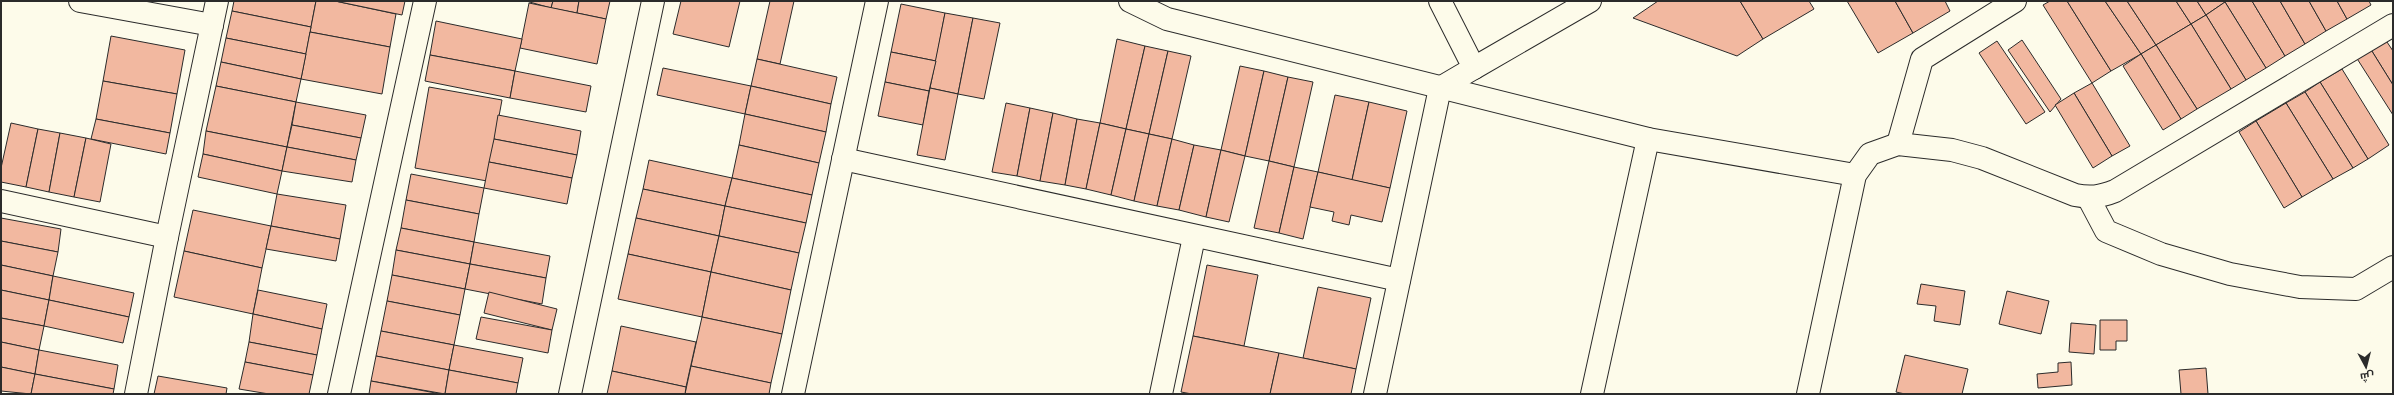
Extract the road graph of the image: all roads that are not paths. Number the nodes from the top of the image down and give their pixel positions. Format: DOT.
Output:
graph roads {
  1 [pos="80,1"];
  2 [pos="217,1"];
  3 [pos="425,1"];
  4 [pos="653,1"];
  5 [pos="877,1"];
  6 [pos="1130,1"];
  7 [pos="1440,1"];
  8 [pos="1590,1"];
  9 [pos="2015,1"];
  10 [pos="212,25"];
  11 [pos="2393,25"];
  12 [pos="1474,68"];
  13 [pos="1440,88"];
  14 [pos="1648,139"];
  15 [pos="1898,144"];
  16 [pos="842,159"];
  17 [pos="1855,175"];
  18 [pos="2088,197"];
  19 [pos="1,202"];
  20 [pos="1194,236"];
  21 [pos="167,237"];
  22 [pos="2393,267"];
  23 [pos="1398,280"];
  24 [pos="136,394"];
  25 [pos="339,394"];
  26 [pos="570,394"];
  27 [pos="792,394"];
  28 [pos="1161,394"];
  29 [pos="1375,394"];
  30 [pos="1592,394"];
  31 [pos="1808,394"];
  1 -- 10 [label="street"];
  2 -- 10 [label="street"];
  3 -- 25 [label="street"];
  4 -- 26 [label="street"];
  5 -- 16 [label="street"];
  6 -- 13 [label="street"];
  7 -- 12 [label="street"];
  8 -- 12 [label="street"];
  9 -- 15 [label="street"];
  10 -- 21 [label="street"];
  11 -- 18 [label="street"];
  12 -- 13 [label="street"];
  13 -- 14 [label="street"];
  13 -- 23 [label="street"];
  14 -- 17 [label="street"];
  14 -- 30 [label="street"];
  15 -- 17 [label="street"];
  15 -- 18 [label="street"];
  16 -- 20 [label="street"];
  16 -- 27 [label="street"];
  17 -- 31 [label="street"];
  18 -- 22 [label="street"];
  19 -- 21 [label="street"];
  20 -- 23 [label="street"];
  20 -- 28 [label="street"];
  21 -- 24 [label="street"];
  23 -- 29 [label="street"];
}
